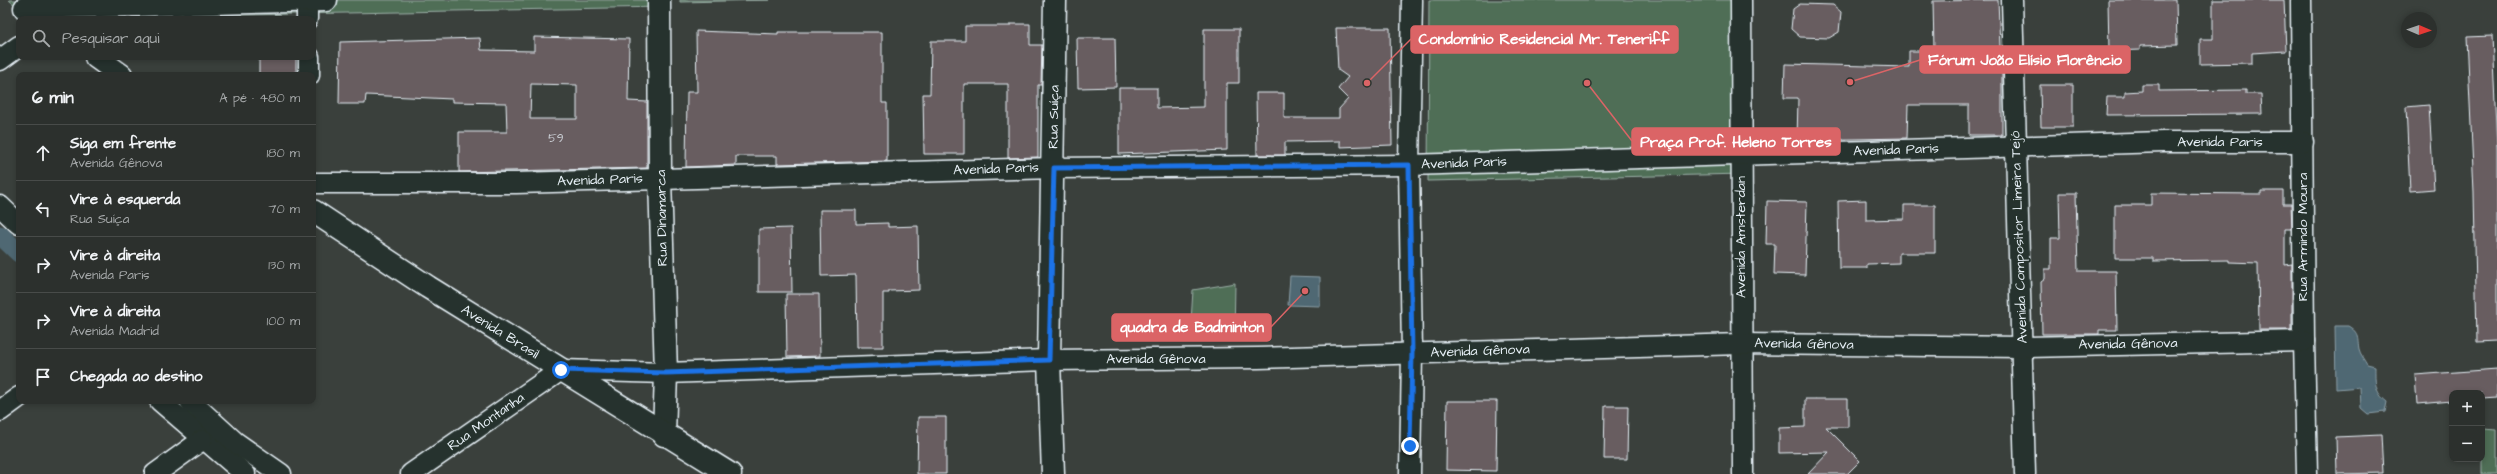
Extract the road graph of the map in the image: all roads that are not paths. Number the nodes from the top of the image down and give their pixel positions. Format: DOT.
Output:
graph roads {
  1 [pos="306,0"];
  2 [pos="326,0"];
  3 [pos="660,0"];
  4 [pos="1055,0"];
  5 [pos="1412,0"];
  6 [pos="1741,0"];
  7 [pos="2012,0"];
  8 [pos="2302,0"];
  9 [pos="27,9"];
  10 [pos="307,16"];
  11 [pos="16,48"];
  12 [pos="0,60"];
  13 [pos="100,60"];
  14 [pos="309,60"];
  15 [pos="117,72"];
  16 [pos="309,72"];
  17 [pos="2303,142"];
  18 [pos="2016,146"];
  19 [pos="1741,154"];
  20 [pos="1409,165"];
  21 [pos="1054,168"];
  22 [pos="660,179"];
  23 [pos="316,182"];
  24 [pos="0,206"];
  25 [pos="316,213"];
  26 [pos="16,221"];
  27 [pos="2304,341"];
  28 [pos="1741,344"];
  29 [pos="2023,347"];
  30 [pos="1412,353"];
  31 [pos="1049,360"];
  32 [pos="561,370"];
  33 [pos="666,373"];
  34 [pos="16,399"];
  35 [pos="163,404"];
  36 [pos="193,404"];
  37 [pos="0,411"];
  38 [pos="664,435"];
  39 [pos="202,440"];
  40 [pos="155,474"];
  41 [pos="245,474"];
  42 [pos="281,474"];
  43 [pos="411,474"];
  44 [pos="730,474"];
  45 [pos="1053,474"];
  46 [pos="1410,474"];
  47 [pos="1743,474"];
  48 [pos="2025,474"];
  49 [pos="2307,474"];
  1 -- 2 [label="street"];
  1 -- 9 [label="street"];
  1 -- 10 [label="street"];
  3 -- 22 [label="street, Rua Dinamarca"];
  4 -- 21 [label="street, Rua Suíça"];
  5 -- 20 [label="street"];
  6 -- 19 [label="street, Avenida Amsterdan"];
  7 -- 18 [label="street, Avenida Compositor Limeira Tejó"];
  8 -- 17 [label="street, Rua Armindo Moura"];
  11 -- 12 [label="street"];
  13 -- 15 [label="street"];
  14 -- 16 [label="street"];
  17 -- 18 [label="street, Avenida Paris"];
  17 -- 27 [label="street, Rua Armindo Moura"];
  18 -- 19 [label="street, Avenida Paris"];
  18 -- 29 [label="street, Avenida Compositor Limeira Tejó"];
  19 -- 20 [label="street, Avenida Paris"];
  19 -- 28 [label="street, Avenida Amsterdan"];
  20 -- 21 [label="street, Avenida Paris"];
  20 -- 30 [label="street"];
  21 -- 22 [label="street, Avenida Paris"];
  21 -- 31 [label="street, Rua Suíça"];
  22 -- 23 [label="street, Avenida Paris"];
  22 -- 33 [label="street, Rua Dinamarca"];
  24 -- 26 [label="street"];
  25 -- 32 [label="street, Avenida Brasil"];
  27 -- 29 [label="street, Avenida Gênova"];
  27 -- 49 [label="street, Rua Armindo Moura"];
  28 -- 29 [label="street, Avenida Gênova"];
  28 -- 30 [label="street, Avenida Gênova"];
  28 -- 47 [label="street, Avenida Amsterdan"];
  29 -- 48 [label="street, Avenida Compositor Limeira Tejó"];
  30 -- 31 [label="street, Avenida Gênova"];
  30 -- 46 [label="street"];
  31 -- 33 [label="street, Avenida Gênova"];
  31 -- 45 [label="street, Rua Suíça"];
  32 -- 33 [label="street, Avenida Gênova"];
  32 -- 38 [label="street, Avenida Brasil"];
  32 -- 43 [label="street, Rua Montanha"];
  33 -- 38 [label="street, Rua Dinamarca"];
  34 -- 37 [label="street"];
  35 -- 39 [label="street"];
  36 -- 42 [label="street"];
  38 -- 44 [label="street, Avenida Brasil"];
  39 -- 40 [label="street"];
  39 -- 41 [label="street"];
}
